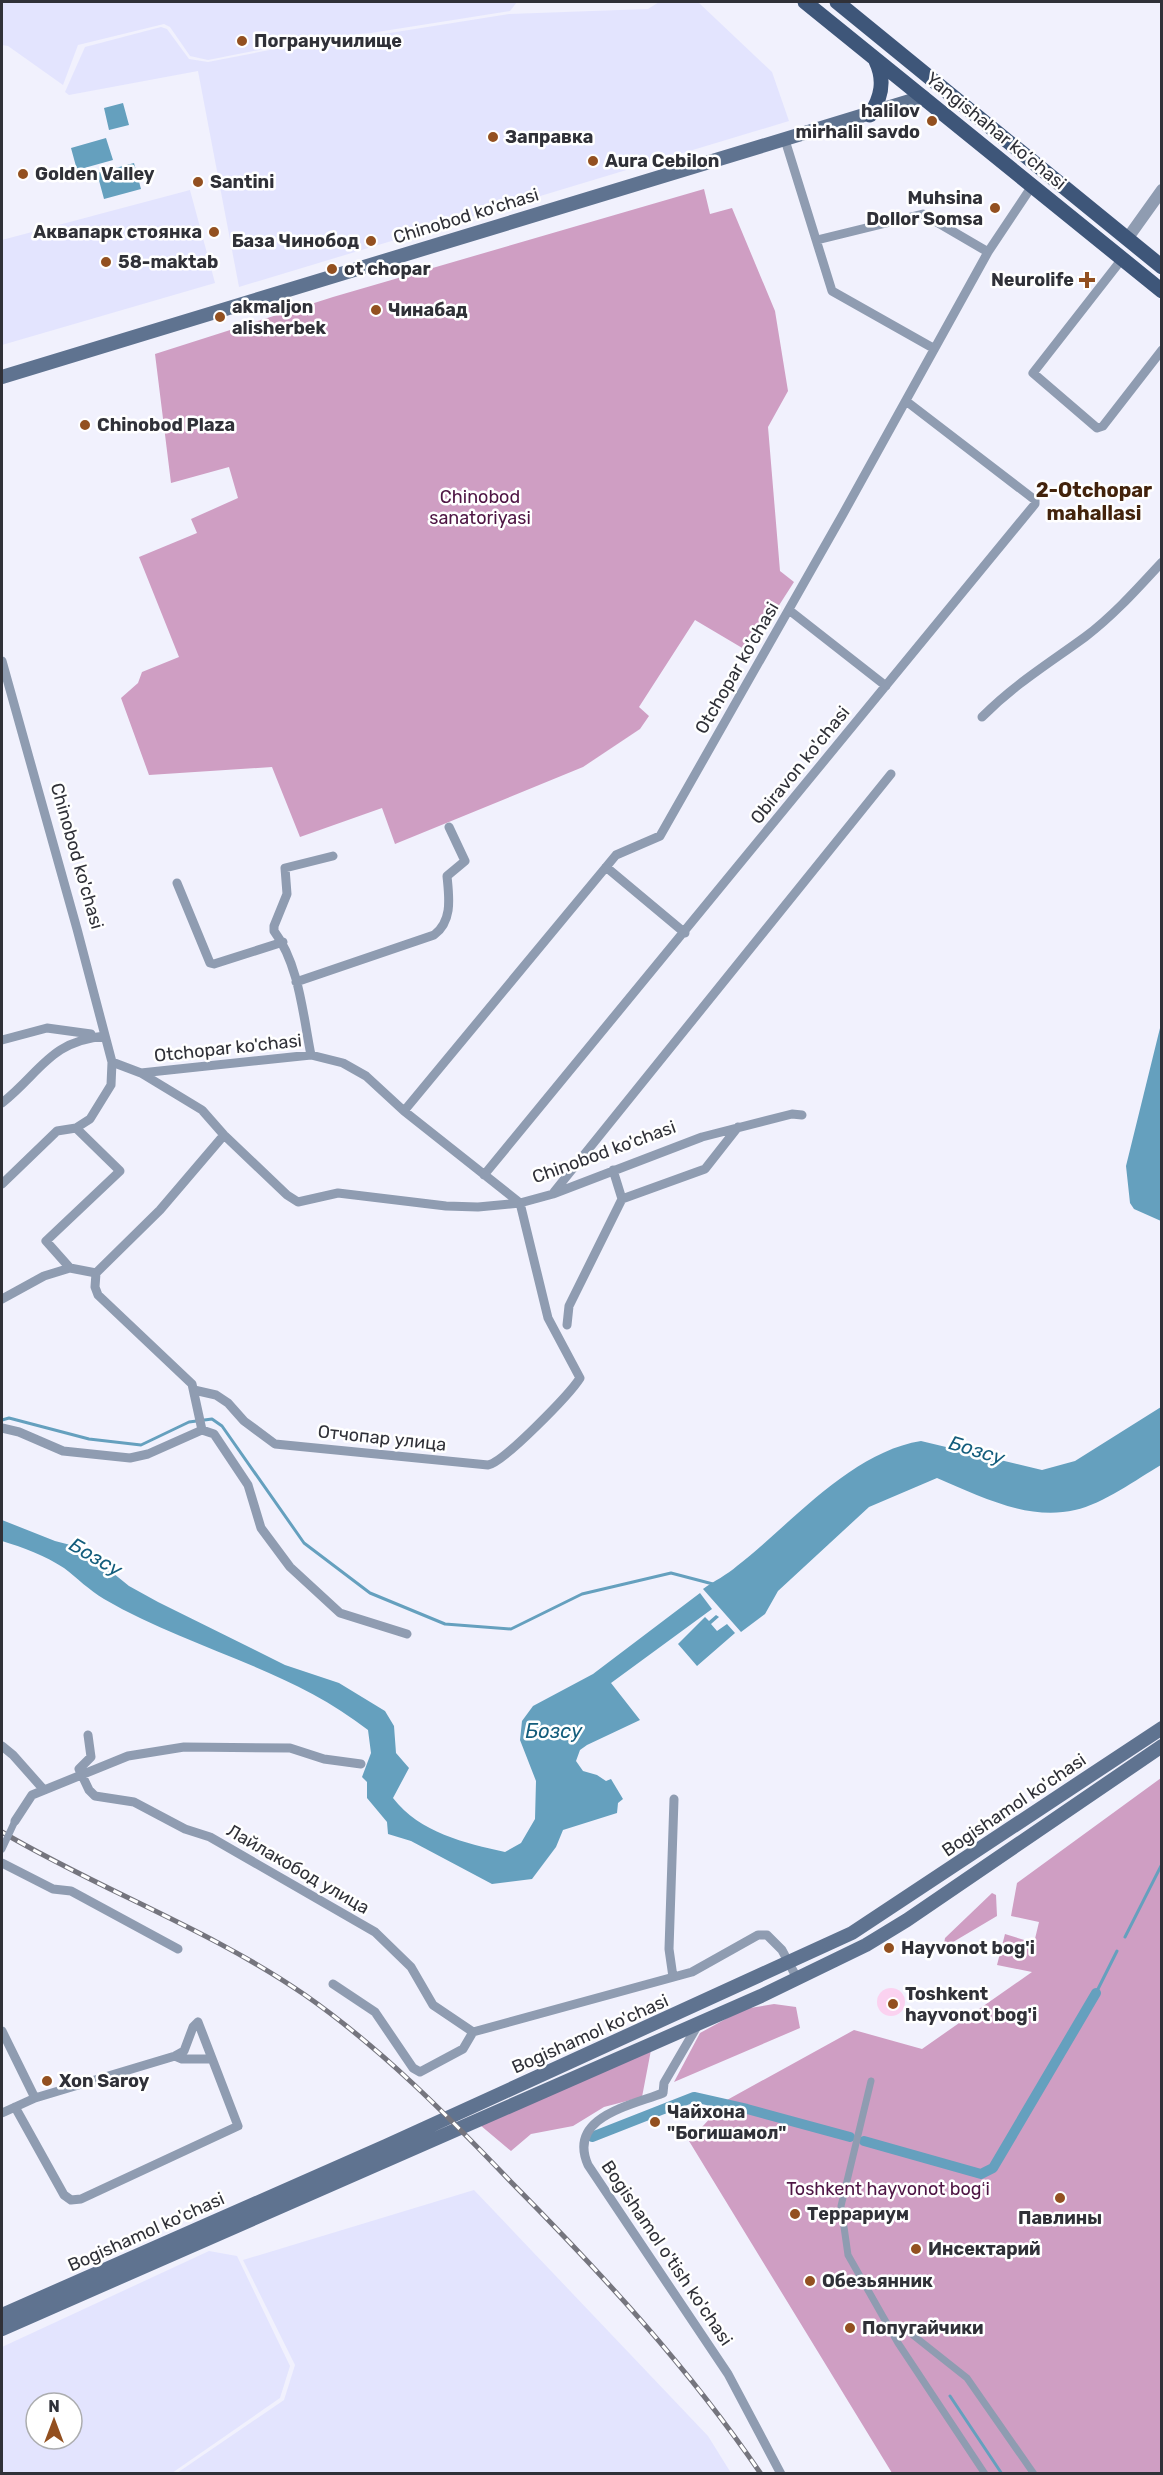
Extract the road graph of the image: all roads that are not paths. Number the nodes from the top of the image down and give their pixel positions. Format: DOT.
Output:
graph roads {
  1 [pos="806,2"];
  2 [pos="837,2"];
  3 [pos="875,58"];
  4 [pos="936,82"];
  5 [pos="923,97"];
  6 [pos="870,115"];
  7 [pos="785,140"];
  8 [pos="1032,186"];
  9 [pos="1161,190"];
  10 [pos="1127,239"];
  11 [pos="817,240"];
  12 [pos="988,252"];
  13 [pos="1122,260"];
  14 [pos="1161,267"];
  15 [pos="1159,285"];
  16 [pos="933,348"];
  17 [pos="1161,350"];
  18 [pos="2,378"];
  19 [pos="906,401"];
  20 [pos="1161,562"];
  21 [pos="789,610"];
  22 [pos="2,661"];
  23 [pos="886,686"];
  24 [pos="982,717"];
  25 [pos="891,774"];
  26 [pos="449,827"];
  27 [pos="333,856"];
  28 [pos="606,867"];
  29 [pos="177,883"];
  30 [pos="685,933"];
  31 [pos="283,942"];
  32 [pos="296,982"];
  33 [pos="105,1036"];
  34 [pos="2,1040"];
  35 [pos="311,1055"];
  36 [pos="112,1062"];
  37 [pos="141,1073"];
  38 [pos="2,1103"];
  39 [pos="404,1111"];
  40 [pos="802,1115"];
  41 [pos="738,1126"];
  42 [pos="76,1128"];
  43 [pos="224,1135"];
  44 [pos="613,1170"];
  45 [pos="484,1175"];
  46 [pos="2,1184"];
  47 [pos="553,1194"];
  48 [pos="622,1199"];
  49 [pos="520,1203"];
  50 [pos="70,1268"];
  51 [pos="96,1274"];
  52 [pos="2,1299"];
  53 [pos="567,1325"];
  54 [pos="194,1390"];
  55 [pos="2,1428"];
  56 [pos="202,1430"];
  57 [pos="407,1634"];
  58 [pos="1161,1728"];
  59 [pos="88,1735"];
  60 [pos="2,1746"];
  61 [pos="1161,1746"];
  62 [pos="361,1764"];
  63 [pos="81,1776"];
  64 [pos="44,1790"];
  65 [pos="674,1799"];
  66 [pos="15,1821"];
  67 [pos="2,1848"];
  68 [pos="2,1863"];
  69 [pos="178,1949"];
  70 [pos="789,1963"];
  71 [pos="672,1977"];
  72 [pos="797,1978"];
  73 [pos="333,1984"];
  74 [pos="699,2023"];
  75 [pos="2,2031"];
  76 [pos="473,2032"];
  77 [pos="176,2055"];
  78 [pos="212,2059"];
  79 [pos="871,2081"];
  80 [pos="35,2098"];
  81 [pos="15,2108"];
  82 [pos="2,2113"];
  83 [pos="2,2315"];
  84 [pos="2,2329"];
  85 [pos="909,2332"];
  86 [pos="781,2474"];
  87 [pos="984,2474"];
  88 [pos="1034,2474"];
  1 -- 3 [label="main road, Yangishahar ko‘chasi"];
  2 -- 4 [label="main road, Yangishahar ko‘chasi"];
  3 -- 5 [label="main road, Yangishahar ko‘chasi"];
  3 -- 6 [label="main road"];
  4 -- 5 [label="main road"];
  4 -- 10 [label="main road, Yangishahar ko‘chasi"];
  5 -- 6 [label="main road, Chinobod ko'chasi"];
  5 -- 8 [label="main road, Yangishahar ko‘chasi"];
  6 -- 7 [label="main road, Chinobod ko'chasi"];
  7 -- 11 [label="street"];
  7 -- 18 [label="main road, Chinobod ko'chasi"];
  8 -- 12 [label="street, Otchopar ko'chasi"];
  8 -- 13 [label="main road, Yangishahar ko‘chasi"];
  9 -- 10 [label="street"];
  10 -- 14 [label="main road, Yangishahar ko‘chasi"];
  11 -- 12 [label="street"];
  11 -- 16 [label="street"];
  12 -- 16 [label="street, Otchopar ko'chasi"];
  13 -- 15 [label="main road, Yangishahar ko‘chasi"];
  13 -- 17 [label="street"];
  16 -- 19 [label="street, Otchopar ko'chasi"];
  19 -- 21 [label="street, Otchopar ko'chasi"];
  19 -- 23 [label="street, Obiravon ko'chasi"];
  20 -- 24 [label="street"];
  21 -- 23 [label="street"];
  21 -- 28 [label="street, Otchopar ko'chasi"];
  22 -- 33 [label="street, Chinobod ko'chasi"];
  23 -- 30 [label="street, Obiravon ko'chasi"];
  25 -- 47 [label="street"];
  26 -- 32 [label="street"];
  27 -- 31 [label="street"];
  28 -- 30 [label="street"];
  28 -- 39 [label="street, Otchopar ko'chasi"];
  29 -- 31 [label="street"];
  30 -- 45 [label="street, Obiravon ko'chasi"];
  31 -- 32 [label="street"];
  32 -- 35 [label="street"];
  33 -- 34 [label="street"];
  33 -- 36 [label="street, Chinobod ko'chasi"];
  33 -- 38 [label="street"];
  35 -- 37 [label="street, Otchopar ko'chasi"];
  35 -- 39 [label="street, Otchopar ko'chasi"];
  36 -- 37 [label="street, Otchopar ko'chasi"];
  36 -- 42 [label="street"];
  37 -- 43 [label="street, Chinobod ko'chasi"];
  39 -- 45 [label="street, Otchopar ko'chasi"];
  40 -- 41 [label="street, Chinobod ko'chasi"];
  41 -- 44 [label="street, Chinobod ko'chasi"];
  41 -- 48 [label="street"];
  42 -- 46 [label="street"];
  42 -- 50 [label="street"];
  43 -- 49 [label="street, Chinobod ko'chasi"];
  43 -- 51 [label="street"];
  44 -- 47 [label="street, Chinobod ko'chasi"];
  44 -- 48 [label="street"];
  45 -- 49 [label="street, Otchopar ko'chasi"];
  47 -- 49 [label="street, Chinobod ko'chasi"];
  48 -- 53 [label="street"];
  49 -- 54 [label="street, Отчопар улица"];
  50 -- 51 [label="street"];
  50 -- 52 [label="street"];
  51 -- 54 [label="street"];
  54 -- 56 [label="street"];
  55 -- 56 [label="street"];
  56 -- 57 [label="street"];
  58 -- 70 [label="main road, Bogishamol ko'chasi"];
  59 -- 63 [label="street"];
  60 -- 64 [label="street"];
  61 -- 72 [label="main road, Bogishamol ko'chasi"];
  62 -- 63 [label="street"];
  63 -- 64 [label="street"];
  63 -- 76 [label="street, Лайлакобод улица"];
  64 -- 66 [label="street"];
  65 -- 71 [label="street"];
  66 -- 67 [label="street, bridge"];
  68 -- 69 [label="street"];
  70 -- 71 [label="street"];
  70 -- 72 [label="street"];
  70 -- 83 [label="main road, Bogishamol ko'chasi"];
  71 -- 76 [label="street"];
  72 -- 74 [label="main road, Bogishamol ko'chasi"];
  73 -- 76 [label="street"];
  74 -- 84 [label="main road, Bogishamol ko'chasi"];
  74 -- 86 [label="street, Bogishamol o'tish ko'chasi"];
  75 -- 80 [label="street"];
  77 -- 78 [label="street"];
  77 -- 78 [label="street"];
  77 -- 80 [label="street"];
  78 -- 81 [label="street"];
  79 -- 87 [label="street"];
  80 -- 81 [label="street"];
  81 -- 82 [label="street"];
  85 -- 88 [label="street"];
}
